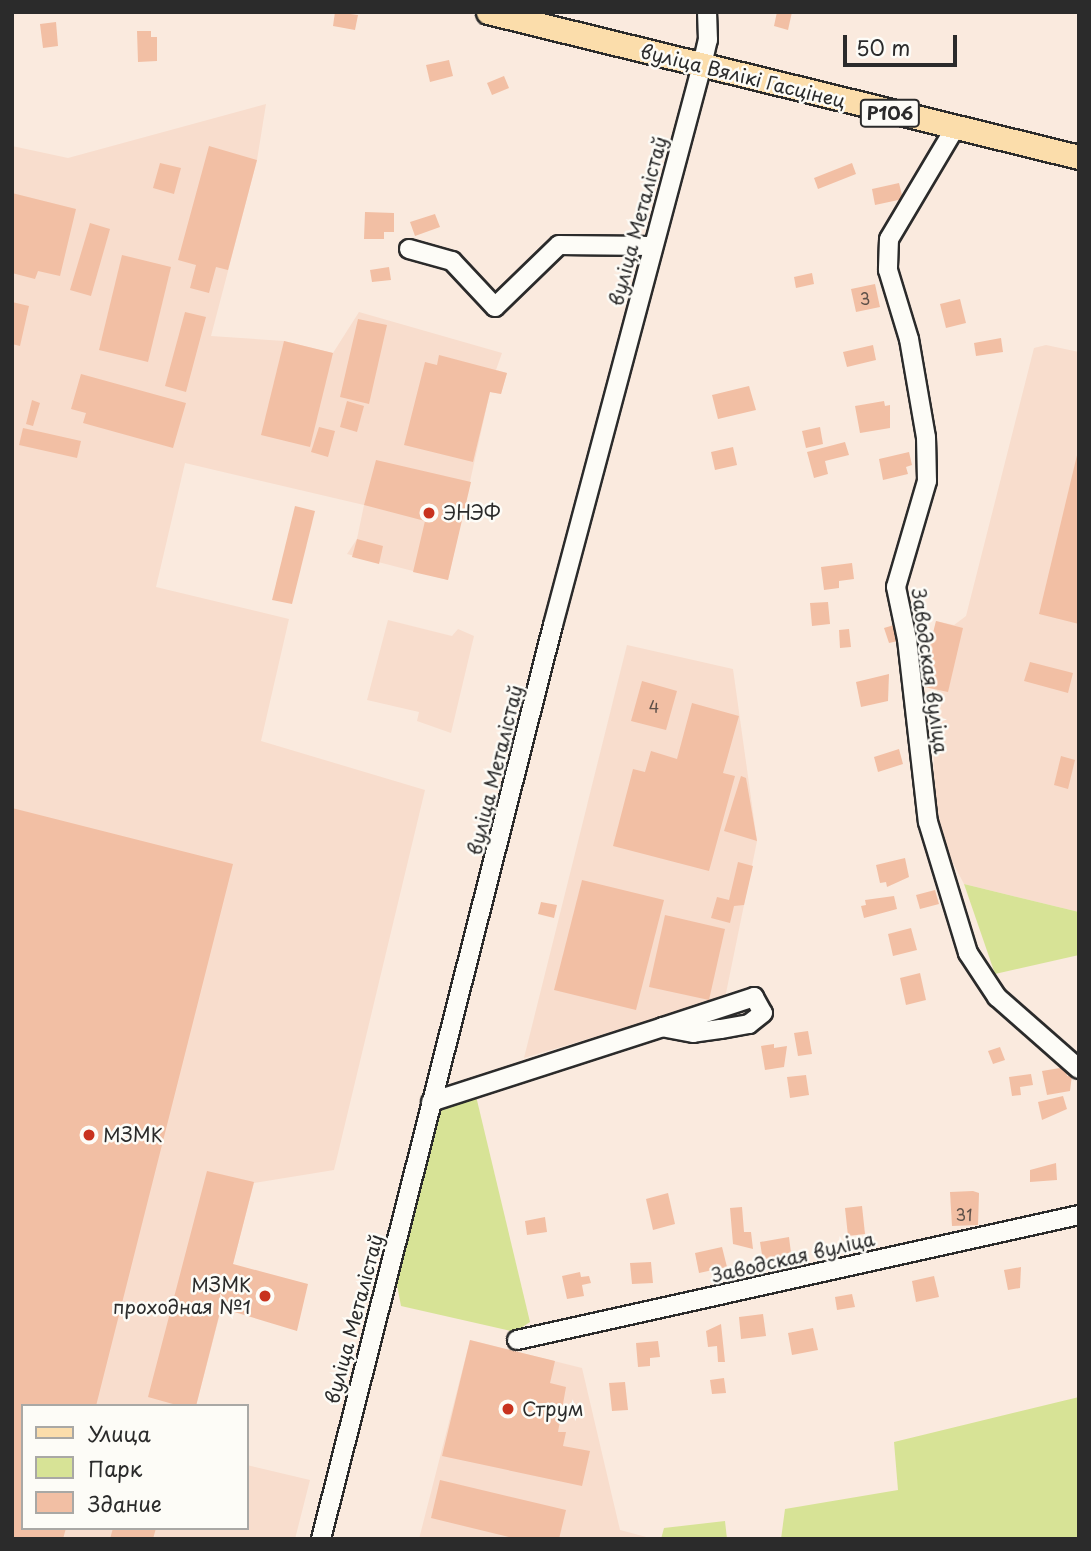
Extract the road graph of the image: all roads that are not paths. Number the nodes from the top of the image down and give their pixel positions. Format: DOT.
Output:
graph roads {
  1 [pos="488,12"];
  2 [pos="707,12"];
  3 [pos="702,65"];
  4 [pos="955,128"];
  5 [pos="1079,158"];
  6 [pos="652,246"];
  7 [pos="409,249"];
  8 [pos="663,1027"];
  9 [pos="1079,1069"];
  10 [pos="432,1102"];
  11 [pos="1079,1215"];
  12 [pos="517,1340"];
  13 [pos="321,1539"];
  1 -- 3 [label="main road, вуліца Вялікі Гасцінец / Р106"];
  2 -- 3 [label="street, вуліца Металістаў"];
  3 -- 4 [label="main road, вуліца Вялікі Гасцінец / Р106"];
  3 -- 6 [label="street, вуліца Металістаў"];
  4 -- 5 [label="main road, вуліца Вялікі Гасцінец / Р106"];
  4 -- 9 [label="street, Заводская вуліца"];
  6 -- 7 [label="street"];
  6 -- 10 [label="street, вуліца Металістаў"];
  8 -- 10 [label="street"];
  10 -- 13 [label="street, вуліца Металістаў"];
  11 -- 12 [label="street, Заводская вуліца"];
}
